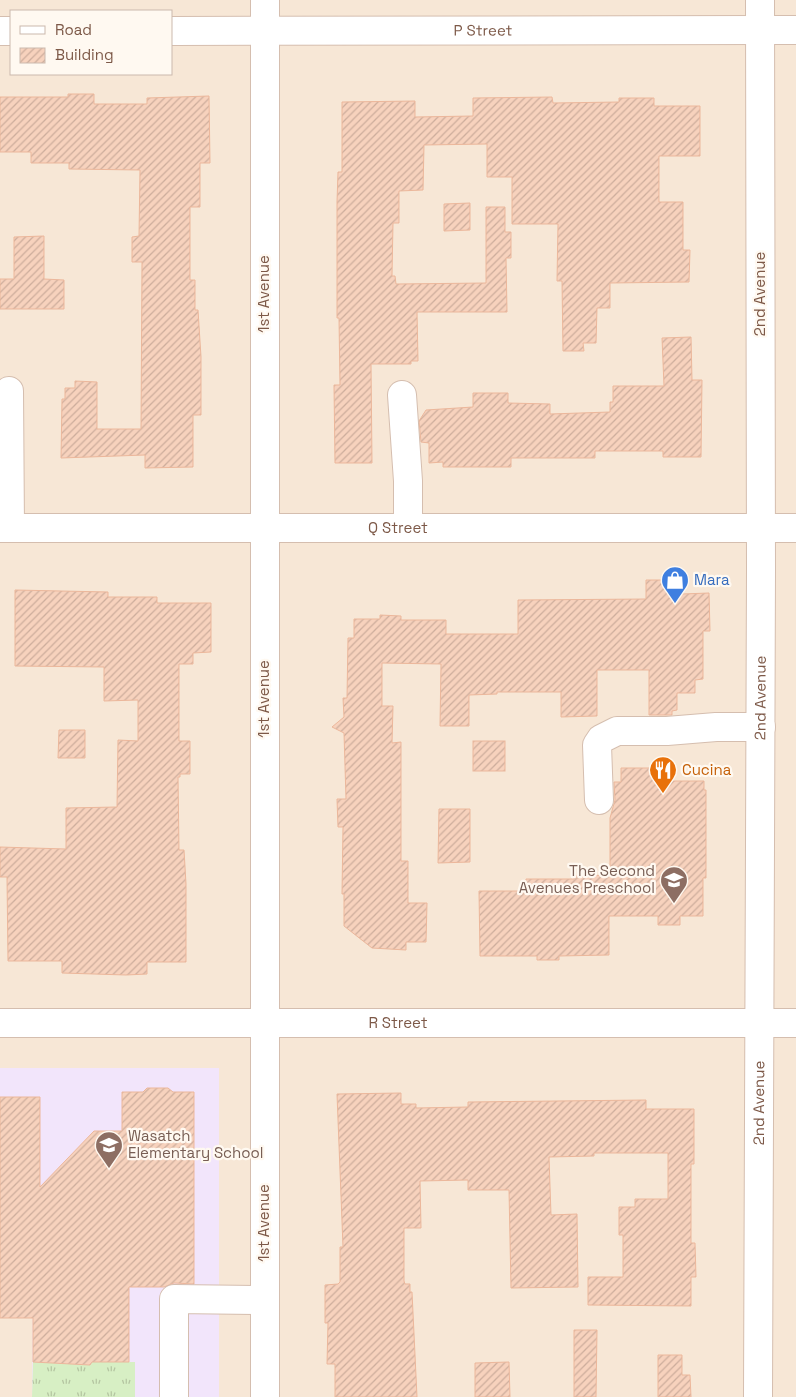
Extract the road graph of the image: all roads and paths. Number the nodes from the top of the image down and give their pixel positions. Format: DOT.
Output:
graph roads {
  1 [pos="265,0"];
  2 [pos="760,0"];
  3 [pos="759,30"];
  4 [pos="796,30"];
  5 [pos="172,31"];
  6 [pos="265,32"];
  7 [pos="10,390"];
  8 [pos="402,395"];
  9 [pos="5,528"];
  10 [pos="265,528"];
  11 [pos="408,528"];
  12 [pos="760,528"];
  13 [pos="796,528"];
  14 [pos="760,727"];
  15 [pos="599,800"];
  16 [pos="0,1023"];
  17 [pos="759,1023"];
  18 [pos="796,1023"];
  19 [pos="265,1024"];
  20 [pos="264,1300"];
  21 [pos="174,1397"];
  22 [pos="265,1397"];
  23 [pos="758,1397"];
  1 -- 6 [label="street, 1st Avenue"];
  2 -- 3 [label="street, 2nd Avenue"];
  3 -- 4 [label="street, P Street"];
  3 -- 6 [label="street, P Street"];
  3 -- 12 [label="street, 2nd Avenue"];
  5 -- 6 [label="street, P Street"];
  6 -- 10 [label="street, 1st Avenue"];
  7 -- 9 [label="street"];
  8 -- 11 [label="street"];
  9 -- 10 [label="street, Q Street"];
  10 -- 11 [label="street, Q Street"];
  10 -- 19 [label="street, 1st Avenue"];
  11 -- 12 [label="street, Q Street"];
  12 -- 13 [label="street, Q Street"];
  12 -- 14 [label="street, 2nd Avenue"];
  14 -- 15 [label="street"];
  14 -- 17 [label="street, 2nd Avenue"];
  16 -- 19 [label="street, R Street"];
  17 -- 18 [label="street, R Street"];
  17 -- 19 [label="street, R Street"];
  17 -- 23 [label="street, 2nd Avenue"];
  19 -- 20 [label="street, 1st Avenue"];
  20 -- 21 [label="street"];
  20 -- 22 [label="street, 1st Avenue"];
}
